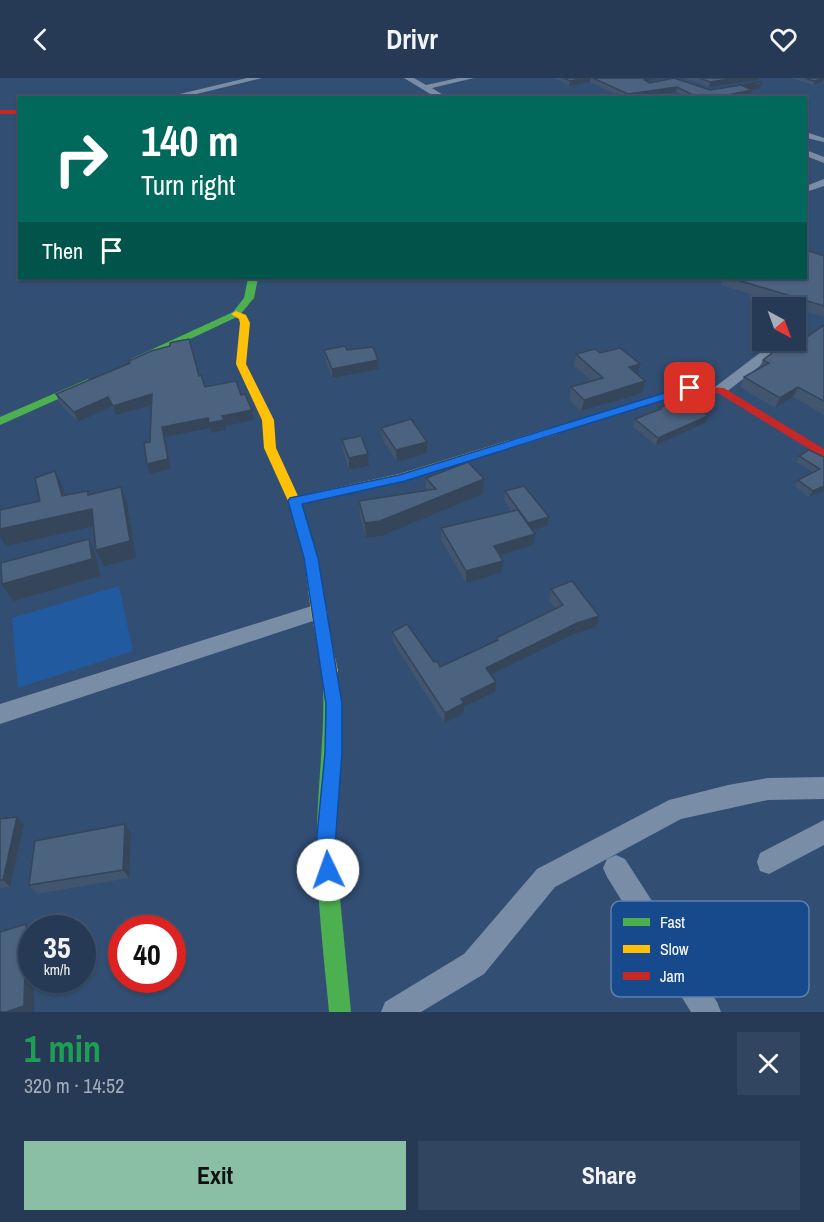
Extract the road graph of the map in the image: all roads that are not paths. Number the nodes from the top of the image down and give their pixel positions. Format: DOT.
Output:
graph roads {
  1 [pos="204,78"];
  2 [pos="258,78"];
  3 [pos="408,78"];
  4 [pos="470,78"];
  5 [pos="224,85"];
  6 [pos="214,87"];
  7 [pos="425,87"];
  8 [pos="176,96"];
  9 [pos="233,96"];
  10 [pos="441,96"];
  11 [pos="0,112"];
  12 [pos="18,112"];
  13 [pos="807,135"];
  14 [pos="823,140"];
  15 [pos="807,153"];
  16 [pos="821,159"];
  17 [pos="824,182"];
  18 [pos="807,189"];
  19 [pos="253,279"];
  20 [pos="236,314"];
  21 [pos="772,351"];
  22 [pos="122,367"];
  23 [pos="101,376"];
  24 [pos="720,390"];
  25 [pos="0,421"];
  26 [pos="824,453"];
  27 [pos="294,501"];
  28 [pos="318,612"];
  29 [pos="0,714"];
  30 [pos="824,788"];
  31 [pos="824,832"];
  32 [pos="769,862"];
  33 [pos="616,868"];
  34 [pos="637,901"];
  35 [pos="697,997"];
  36 [pos="340,1012"];
  37 [pos="395,1012"];
  38 [pos="706,1012"];
  1 -- 6 [label="street"];
  2 -- 5 [label="street"];
  3 -- 7 [label="street"];
  4 -- 7 [label="street"];
  5 -- 6 [label="street"];
  5 -- 9 [label="street"];
  6 -- 8 [label="street"];
  7 -- 10 [label="street"];
  11 -- 12 [label="street"];
  13 -- 14 [label="street"];
  15 -- 16 [label="street"];
  17 -- 18 [label="street"];
  19 -- 20 [label="street"];
  20 -- 22 [label="street"];
  20 -- 27 [label="street"];
  21 -- 24 [label="street"];
  23 -- 25 [label="street"];
  24 -- 26 [label="street"];
  24 -- 27 [label="street"];
  27 -- 28 [label="street"];
  28 -- 29 [label="street"];
  28 -- 36 [label="street"];
  30 -- 37 [label="street"];
  31 -- 32 [label="street"];
  33 -- 34 [label="street"];
  35 -- 38 [label="street"];
}
